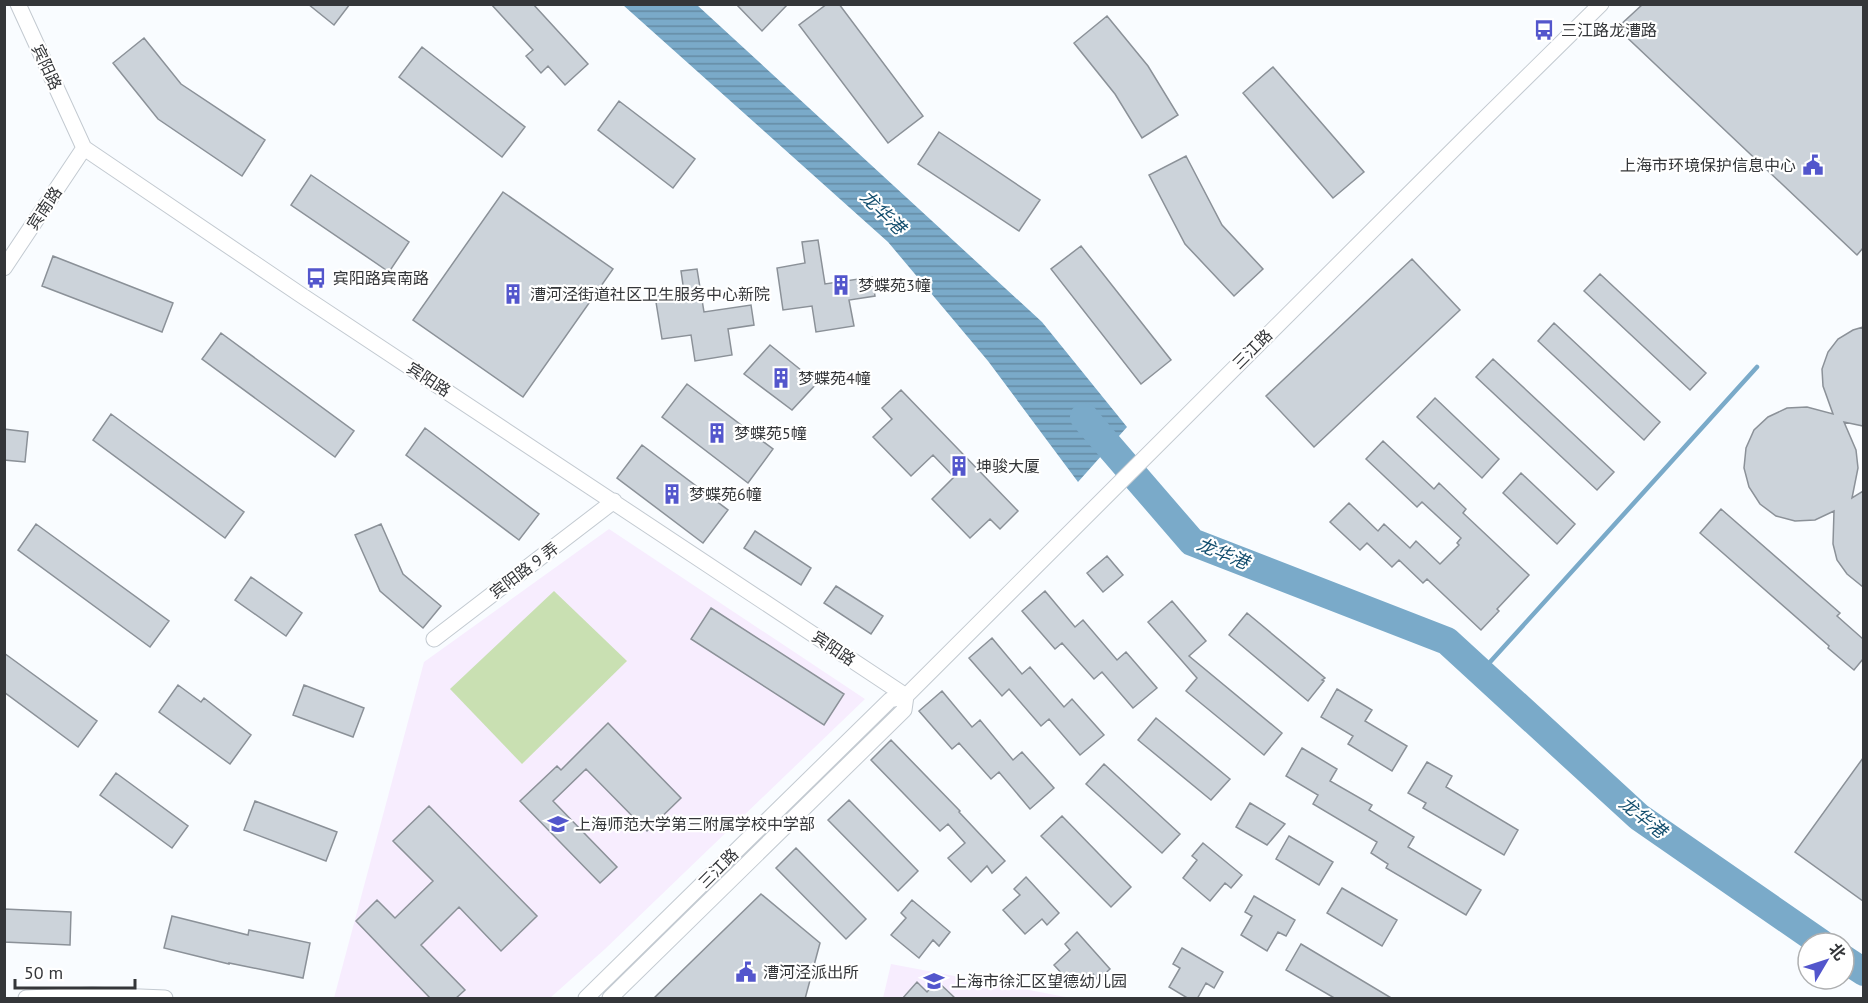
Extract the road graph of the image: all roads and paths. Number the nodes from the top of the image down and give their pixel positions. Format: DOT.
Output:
graph roads {
  1 [pos="18,4"];
  2 [pos="1601,4"];
  3 [pos="84,148"];
  4 [pos="4,268"];
  5 [pos="614,501"];
  6 [pos="434,639"];
  7 [pos="906,696"];
  8 [pos="26,999"];
  9 [pos="165,999"];
  10 [pos="586,999"];
  11 [pos="610,999"];
  1 -- 3 [label="street, 宾阳路"];
  2 -- 7 [label="street, 三江路"];
  3 -- 4 [label="street, 宾南路"];
  3 -- 5 [label="street, 宾阳路"];
  5 -- 6 [label="street, 宾阳路 9 弄"];
  5 -- 7 [label="street, 宾阳路"];
  7 -- 10 [label="street, 三江路"];
  7 -- 11 [label="street, 三江路"];
  8 -- 9 [label="street"];
}
